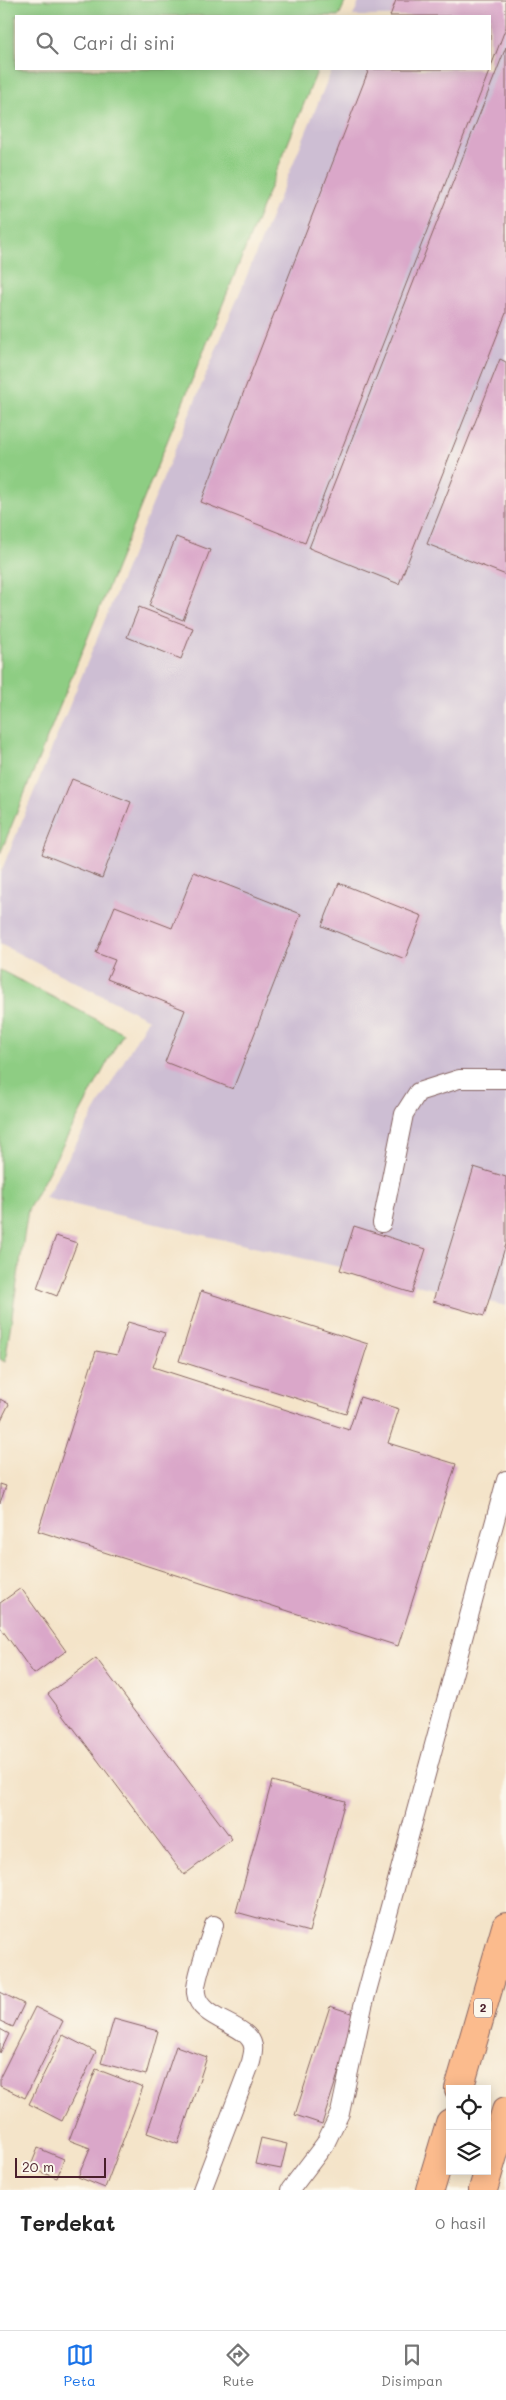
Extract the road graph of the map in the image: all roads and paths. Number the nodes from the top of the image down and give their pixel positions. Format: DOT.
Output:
graph roads {
  1 [pos="506,1079"];
  2 [pos="382,1223"];
  3 [pos="506,1480"];
  4 [pos="214,1925"];
  5 [pos="506,1927"];
  6 [pos="461,2085"];
  7 [pos="506,2111"];
  8 [pos="448,2130"];
  9 [pos="202,2190"];
  10 [pos="290,2190"];
  11 [pos="430,2190"];
  12 [pos="483,2190"];
  1 -- 2 [label="lane"];
  3 -- 10 [label="lane"];
  4 -- 9 [label="lane"];
  5 -- 6 [label="highway, 2"];
  7 -- 12 [label="highway"];
  8 -- 11 [label="highway"];
}
